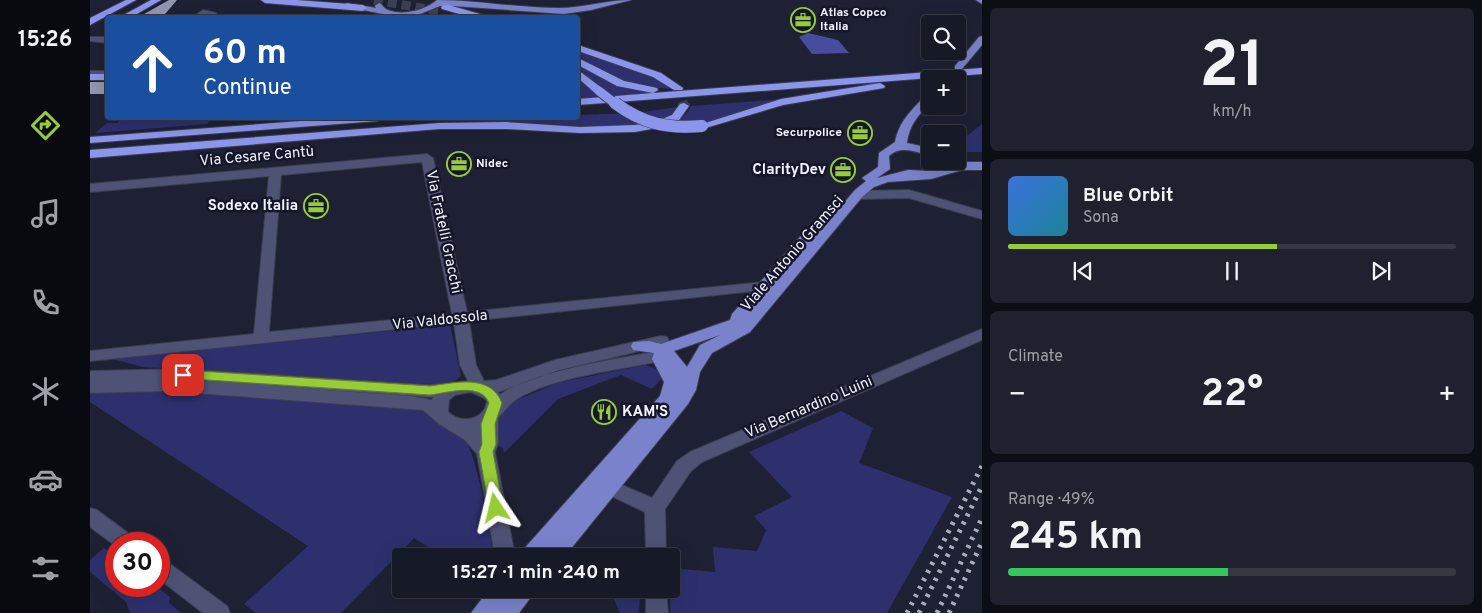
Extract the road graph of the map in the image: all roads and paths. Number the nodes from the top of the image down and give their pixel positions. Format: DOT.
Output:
graph roads {
  1 [pos="118,0"];
  2 [pos="132,0"];
  3 [pos="147,0"];
  4 [pos="157,0"];
  5 [pos="165,0"];
  6 [pos="265,0"];
  7 [pos="293,0"];
  8 [pos="484,0"];
  9 [pos="610,0"];
  10 [pos="627,0"];
  11 [pos="441,5"];
  12 [pos="352,7"];
  13 [pos="363,8"];
  14 [pos="387,9"];
  15 [pos="120,15"];
  16 [pos="127,15"];
  17 [pos="128,15"];
  18 [pos="199,15"];
  19 [pos="213,15"];
  20 [pos="411,15"];
  21 [pos="459,15"];
  22 [pos="474,15"];
  23 [pos="90,16"];
  24 [pos="90,22"];
  25 [pos="105,25"];
  26 [pos="91,34"];
  27 [pos="105,39"];
  28 [pos="982,39"];
  29 [pos="580,49"];
  30 [pos="580,62"];
  31 [pos="958,68"];
  32 [pos="982,70"];
  33 [pos="90,75"];
  34 [pos="105,75"];
  35 [pos="580,75"];
  36 [pos="891,78"];
  37 [pos="982,78"];
  38 [pos="966,79"];
  39 [pos="921,83"];
  40 [pos="882,86"];
  41 [pos="678,88"];
  42 [pos="580,102"];
  43 [pos="684,106"];
  44 [pos="921,107"];
  45 [pos="580,110"];
  46 [pos="923,115"];
  47 [pos="288,120"];
  48 [pos="352,120"];
  49 [pos="450,120"];
  50 [pos="90,135"];
  51 [pos="90,140"];
  52 [pos="921,147"];
  53 [pos="90,148"];
  54 [pos="894,148"];
  55 [pos="921,150"];
  56 [pos="90,154"];
  57 [pos="966,157"];
  58 [pos="982,157"];
  59 [pos="427,158"];
  60 [pos="883,160"];
  61 [pos="966,166"];
  62 [pos="982,166"];
  63 [pos="937,170"];
  64 [pos="275,172"];
  65 [pos="917,175"];
  66 [pos="90,188"];
  67 [pos="857,195"];
  68 [pos="982,215"];
  69 [pos="765,286"];
  70 [pos="461,319"];
  71 [pos="982,334"];
  72 [pos="261,339"];
  73 [pos="718,342"];
  74 [pos="663,353"];
  75 [pos="90,356"];
  76 [pos="90,363"];
  77 [pos="468,365"];
  78 [pos="148,374"];
  79 [pos="90,376"];
  80 [pos="90,387"];
  81 [pos="479,387"];
  82 [pos="455,388"];
  83 [pos="682,400"];
  84 [pos="492,415"];
  85 [pos="447,420"];
  86 [pos="486,452"];
  87 [pos="610,487"];
  88 [pos="655,508"];
  89 [pos="90,516"];
  90 [pos="112,532"];
  91 [pos="504,548"];
  92 [pos="537,548"];
  93 [pos="560,548"];
  94 [pos="656,548"];
  95 [pos="170,575"];
  96 [pos="656,598"];
  97 [pos="512,600"];
  98 [pos="219,613"];
  99 [pos="482,613"];
  100 [pos="657,613"];
  1 -- 23 [label="highway"];
  2 -- 24 [label="highway"];
  3 -- 15 [label="highway"];
  4 -- 16 [label="highway"];
  5 -- 17 [label="highway"];
  6 -- 13 [label="highway"];
  7 -- 12 [label="main road"];
  8 -- 9 [label="main road"];
  10 -- 11 [label="main road"];
  11 -- 20 [label="main road"];
  11 -- 21 [label="highway"];
  11 -- 22 [label="highway"];
  12 -- 13 [label="main road"];
  12 -- 14 [label="main road"];
  13 -- 14 [label="main road"];
  14 -- 20 [label="main road"];
  18 -- 19 [label="street"];
  25 -- 26 [label="highway"];
  26 -- 27 [label="street"];
  28 -- 31 [label="main road"];
  29 -- 41 [label="highway"];
  30 -- 36 [label="highway"];
  32 -- 36 [label="highway"];
  33 -- 34 [label="highway"];
  35 -- 40 [label="highway, bridge"];
  36 -- 42 [label="highway"];
  37 -- 38 [label="highway"];
  39 -- 40 [label="highway"];
  40 -- 45 [label="highway"];
  43 -- 56 [label="highway"];
  44 -- 54 [label="main road"];
  46 -- 52 [label="main road"];
  47 -- 50 [label="highway"];
  48 -- 51 [label="highway"];
  49 -- 53 [label="highway"];
  54 -- 55 [label="main road"];
  54 -- 60 [label="main road"];
  57 -- 58 [label="main road"];
  59 -- 64 [label="street, Via Cesare Cantù"];
  59 -- 70 [label="street, Via Fratelli Gracchi"];
  60 -- 65 [label="main road"];
  60 -- 69 [label="main road, Viale Antonio Gramsci"];
  61 -- 62 [label="main road, Viale Antonio Gramsci"];
  63 -- 65 [label="main road, Viale Antonio Gramsci"];
  64 -- 66 [label="street, Via Cesare Cantù"];
  64 -- 72 [label="street"];
  65 -- 67 [label="main road, Viale Antonio Gramsci"];
  67 -- 68 [label="street"];
  67 -- 73 [label="main road, Viale Antonio Gramsci"];
  69 -- 70 [label="street, Via Valdossola"];
  69 -- 74 [label="main road, Viale Antonio Gramsci"];
  70 -- 72 [label="street, Via Valdossola"];
  70 -- 77 [label="street, Via Fratelli Gracchi"];
  71 -- 88 [label="street, Via Bernardino Luini"];
  72 -- 75 [label="street, Via Valdossola"];
  73 -- 74 [label="main road, Viale Antonio Gramsci"];
  73 -- 83 [label="main road, Viale Antonio Gramsci"];
  74 -- 81 [label="street"];
  74 -- 83 [label="main road"];
  74 -- 84 [label="street"];
  74 -- 92 [label="main road"];
  76 -- 78 [label="street"];
  77 -- 81 [label="street, Via Fratelli Gracchi"];
  77 -- 82 [label="street"];
  78 -- 79 [label="street"];
  78 -- 82 [label="street"];
  80 -- 85 [label="street"];
  81 -- 82 [label="street"];
  81 -- 84 [label="street"];
  82 -- 85 [label="street"];
  83 -- 87 [label="main road, Viale Antonio Gramsci"];
  84 -- 85 [label="street"];
  84 -- 86 [label="street"];
  85 -- 86 [label="street"];
  86 -- 91 [label="street"];
  87 -- 88 [label="street"];
  87 -- 93 [label="main road, Viale Antonio Gramsci"];
  88 -- 94 [label="street"];
  89 -- 90 [label="street"];
  95 -- 98 [label="street"];
  96 -- 100 [label="street"];
  97 -- 99 [label="main road"];
}
